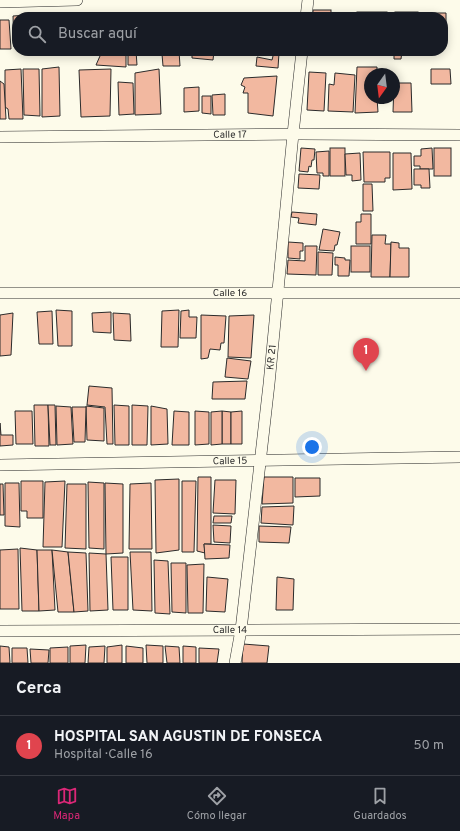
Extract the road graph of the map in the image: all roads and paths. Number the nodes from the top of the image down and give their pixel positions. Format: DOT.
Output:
graph roads {
  1 [pos="77,0"];
  2 [pos="308,0"];
  3 [pos="0,2"];
  4 [pos="307,12"];
  5 [pos="301,56"];
  6 [pos="293,134"];
  7 [pos="460,135"];
  8 [pos="0,137"];
  9 [pos="0,293"];
  10 [pos="278,293"];
  11 [pos="460,294"];
  12 [pos="460,457"];
  13 [pos="260,461"];
  14 [pos="0,465"];
  15 [pos="460,629"];
  16 [pos="241,630"];
  17 [pos="0,631"];
  18 [pos="235,663"];
  1 -- 3 [label="street"];
  2 -- 4 [label="street"];
  5 -- 6 [label="street, KR 21"];
  6 -- 7 [label="street, Calle 17"];
  6 -- 8 [label="street, Calle 17"];
  6 -- 10 [label="street, KR 21"];
  9 -- 10 [label="street, Calle 16"];
  10 -- 11 [label="street, Calle 16"];
  10 -- 13 [label="street, KR 21"];
  12 -- 13 [label="street, Calle 15"];
  13 -- 14 [label="street, Calle 15"];
  13 -- 16 [label="street, KR 21"];
  15 -- 16 [label="street, Calle 14"];
  16 -- 17 [label="street, Calle 14"];
  16 -- 18 [label="street, KR 21"];
}
